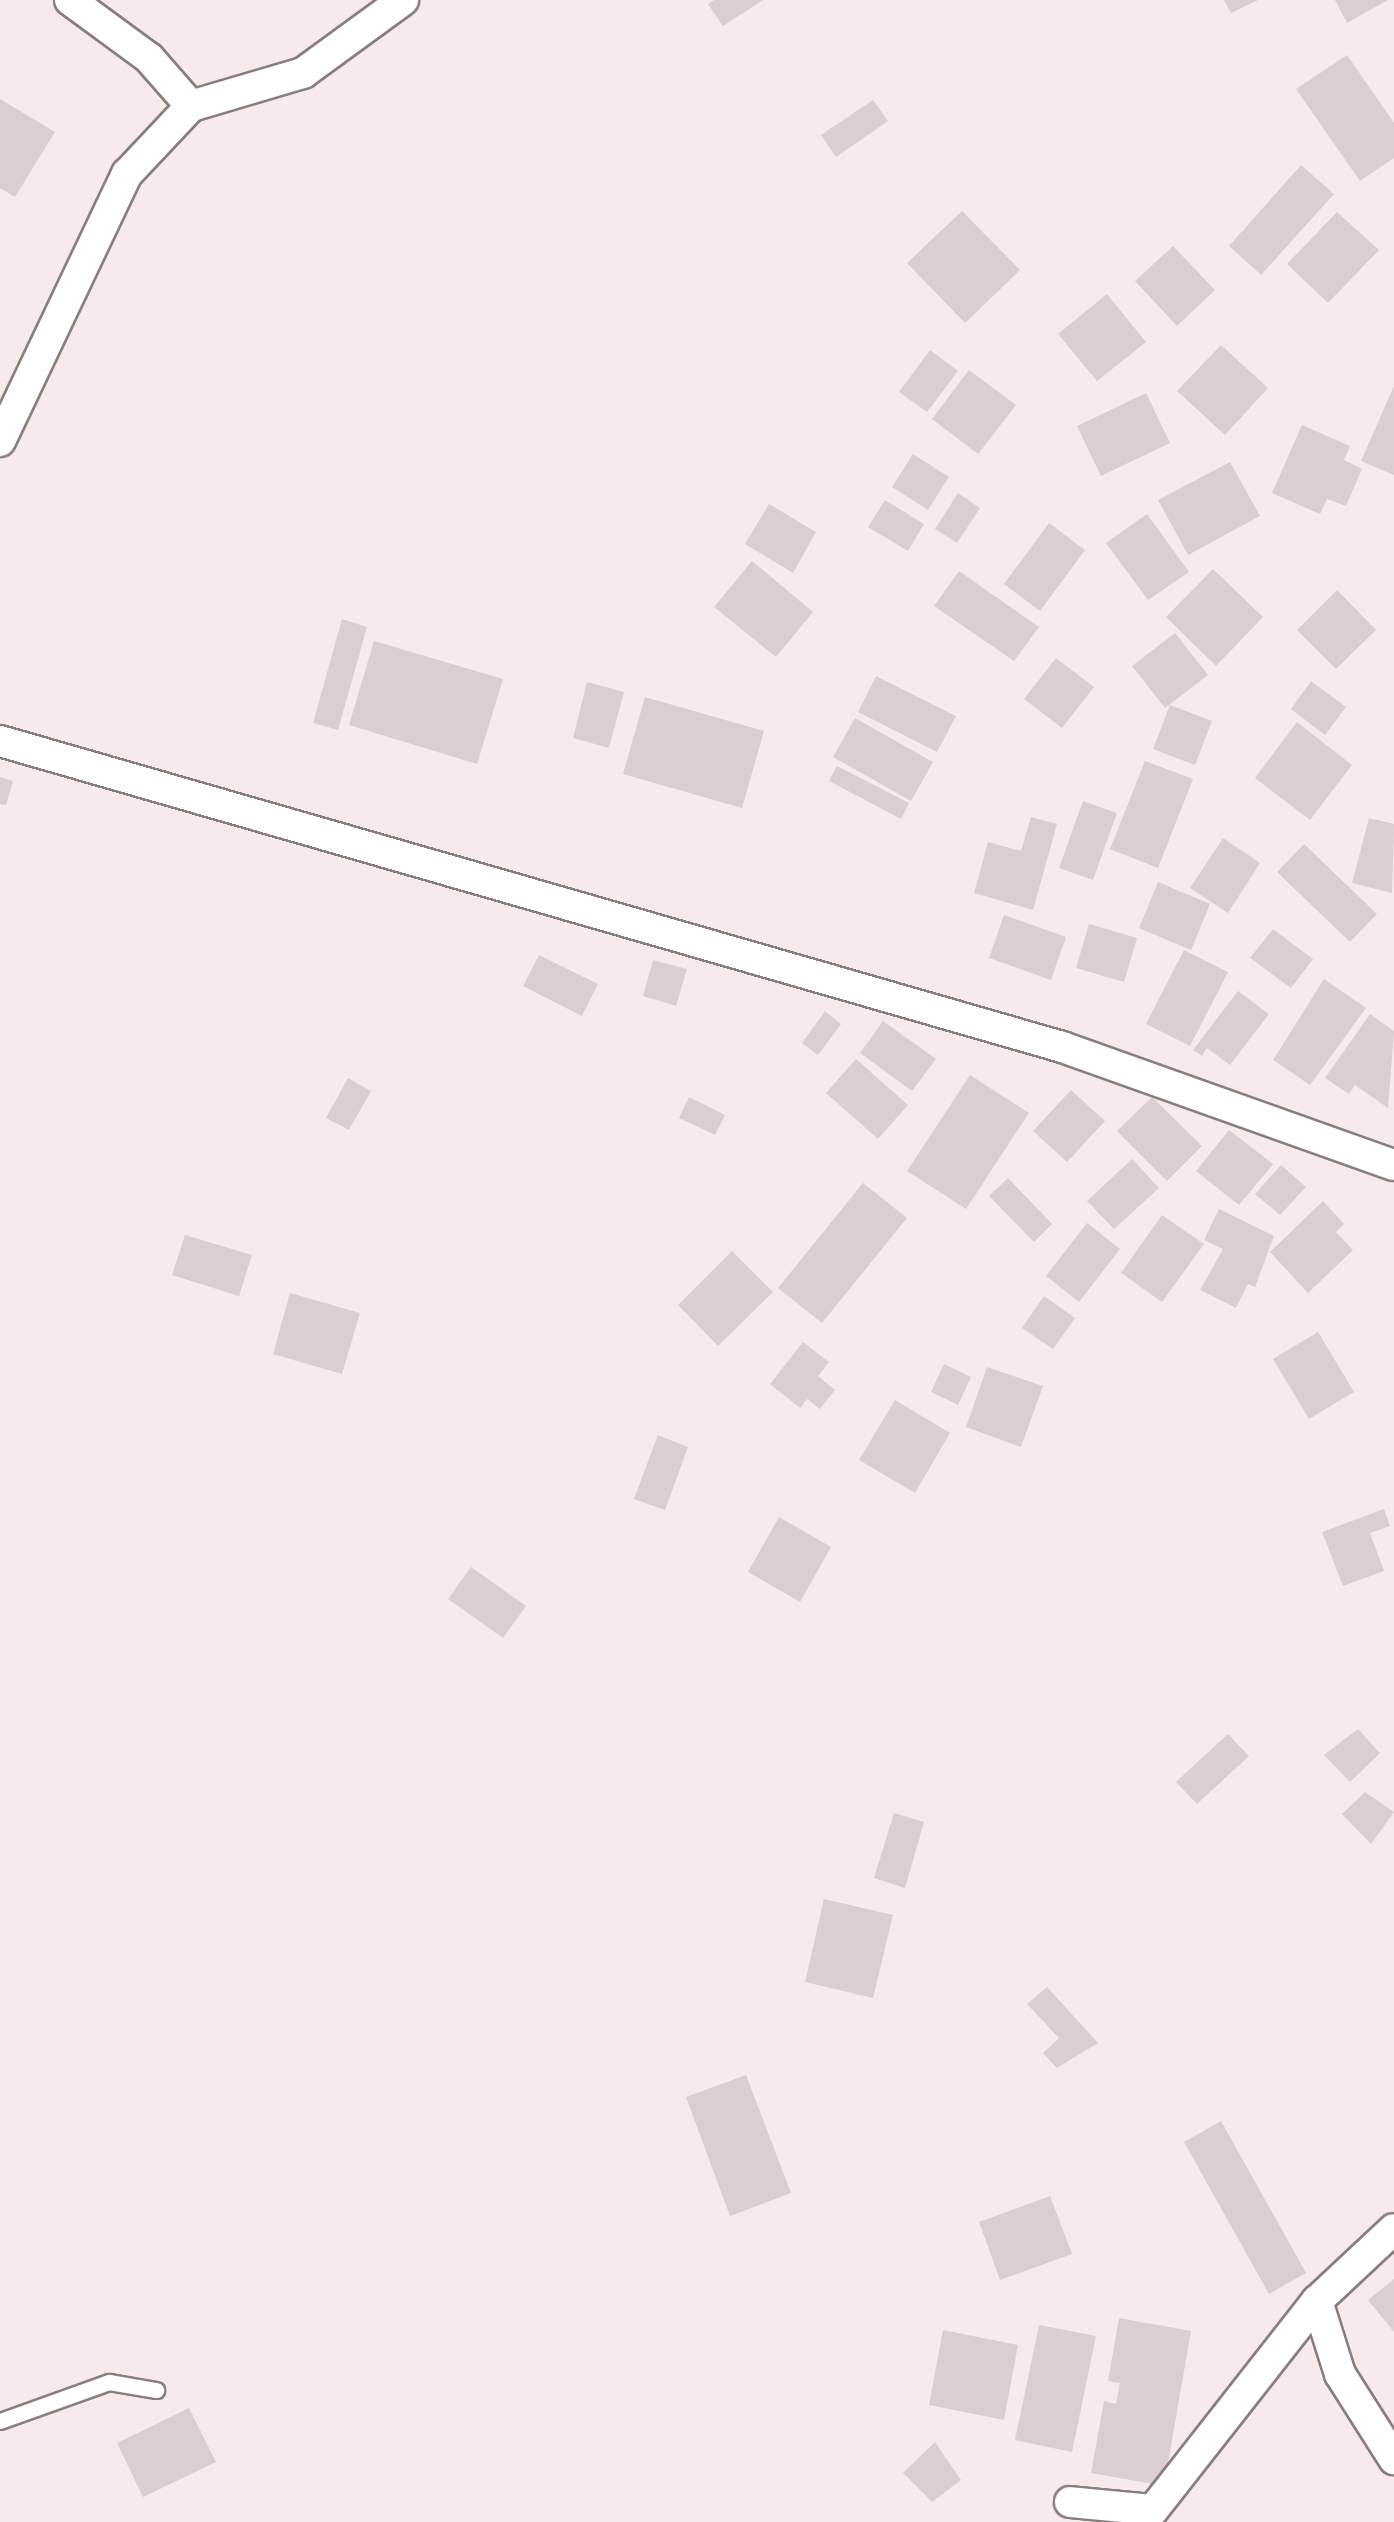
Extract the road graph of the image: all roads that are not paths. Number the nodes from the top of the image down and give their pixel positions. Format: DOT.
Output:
graph roads {
  1 [pos="70,0"];
  2 [pos="403,0"];
  3 [pos="191,106"];
  4 [pos="0,441"];
  5 [pos="0,741"];
  6 [pos="1394,1165"];
  7 [pos="1394,2228"];
  8 [pos="1317,2300"];
  9 [pos="156,2390"];
  10 [pos="0,2421"];
  11 [pos="1394,2459"];
  12 [pos="1070,2502"];
  1 -- 3 [label="street"];
  2 -- 3 [label="street"];
  3 -- 4 [label="street"];
  5 -- 6 [label="street"];
  7 -- 8 [label="street"];
  8 -- 11 [label="street"];
  8 -- 12 [label="street"];
  9 -- 10 [label="lane"];
}
